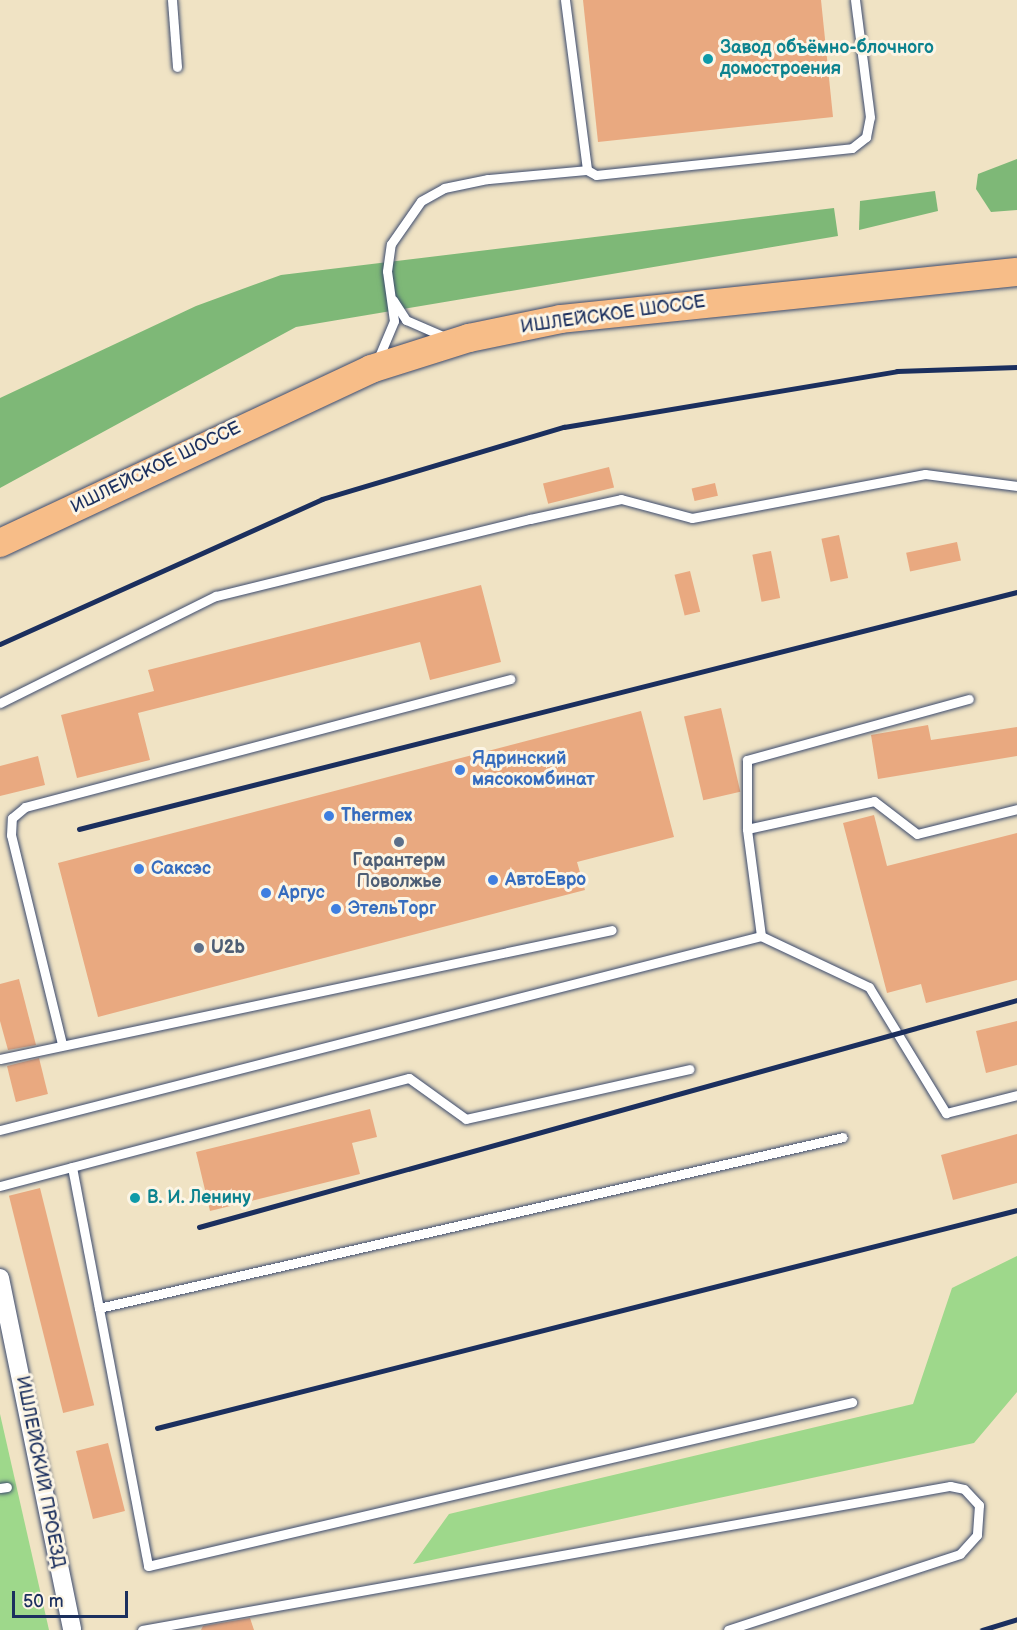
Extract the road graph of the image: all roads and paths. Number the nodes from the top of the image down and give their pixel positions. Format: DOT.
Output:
graph roads {
  1 [pos="172,0"];
  2 [pos="565,0"];
  3 [pos="855,0"];
  4 [pos="177,67"];
  5 [pos="587,170"];
  6 [pos="1017,272"];
  7 [pos="392,298"];
  8 [pos="469,338"];
  9 [pos="371,369"];
  10 [pos="1017,486"];
  11 [pos="0,543"];
  12 [pos="510,679"];
  13 [pos="969,699"];
  14 [pos="0,703"];
  15 [pos="1017,809"];
  16 [pos="747,829"];
  17 [pos="612,930"];
  18 [pos="761,936"];
  19 [pos="62,1044"];
  20 [pos="0,1059"];
  21 [pos="689,1069"];
  22 [pos="1017,1095"];
  23 [pos="0,1130"];
  24 [pos="843,1137"];
  25 [pos="72,1167"];
  26 [pos="0,1186"];
  27 [pos="0,1278"];
  28 [pos="99,1308"];
  29 [pos="5,1325"];
  30 [pos="852,1402"];
  31 [pos="72,1630"];
  32 [pos="142,1630"];
  33 [pos="728,1630"];
  1 -- 4 [label="lane"];
  2 -- 5 [label="lane"];
  3 -- 5 [label="lane"];
  5 -- 7 [label="lane"];
  6 -- 8 [label="main road, ИШЛЕЙСКОЕ ШОССЕ"];
  7 -- 8 [label="lane"];
  7 -- 9 [label="lane"];
  8 -- 9 [label="main road, ИШЛЕЙСКОЕ ШОССЕ"];
  9 -- 11 [label="main road, ИШЛЕЙСКОЕ ШОССЕ"];
  10 -- 14 [label="lane"];
  12 -- 19 [label="lane"];
  13 -- 16 [label="lane"];
  15 -- 16 [label="lane"];
  16 -- 18 [label="lane"];
  17 -- 19 [label="lane"];
  18 -- 22 [label="lane"];
  18 -- 23 [label="lane"];
  19 -- 20 [label="lane"];
  21 -- 25 [label="lane"];
  24 -- 28 [label="lane"];
  25 -- 26 [label="lane"];
  25 -- 28 [label="lane"];
  27 -- 29 [label="street, ИШЛЕЙСКИЙ ПРОЕЗД"];
  28 -- 30 [label="lane"];
  29 -- 31 [label="street, ИШЛЕЙСКИЙ ПРОЕЗД"];
  32 -- 33 [label="lane"];
}
